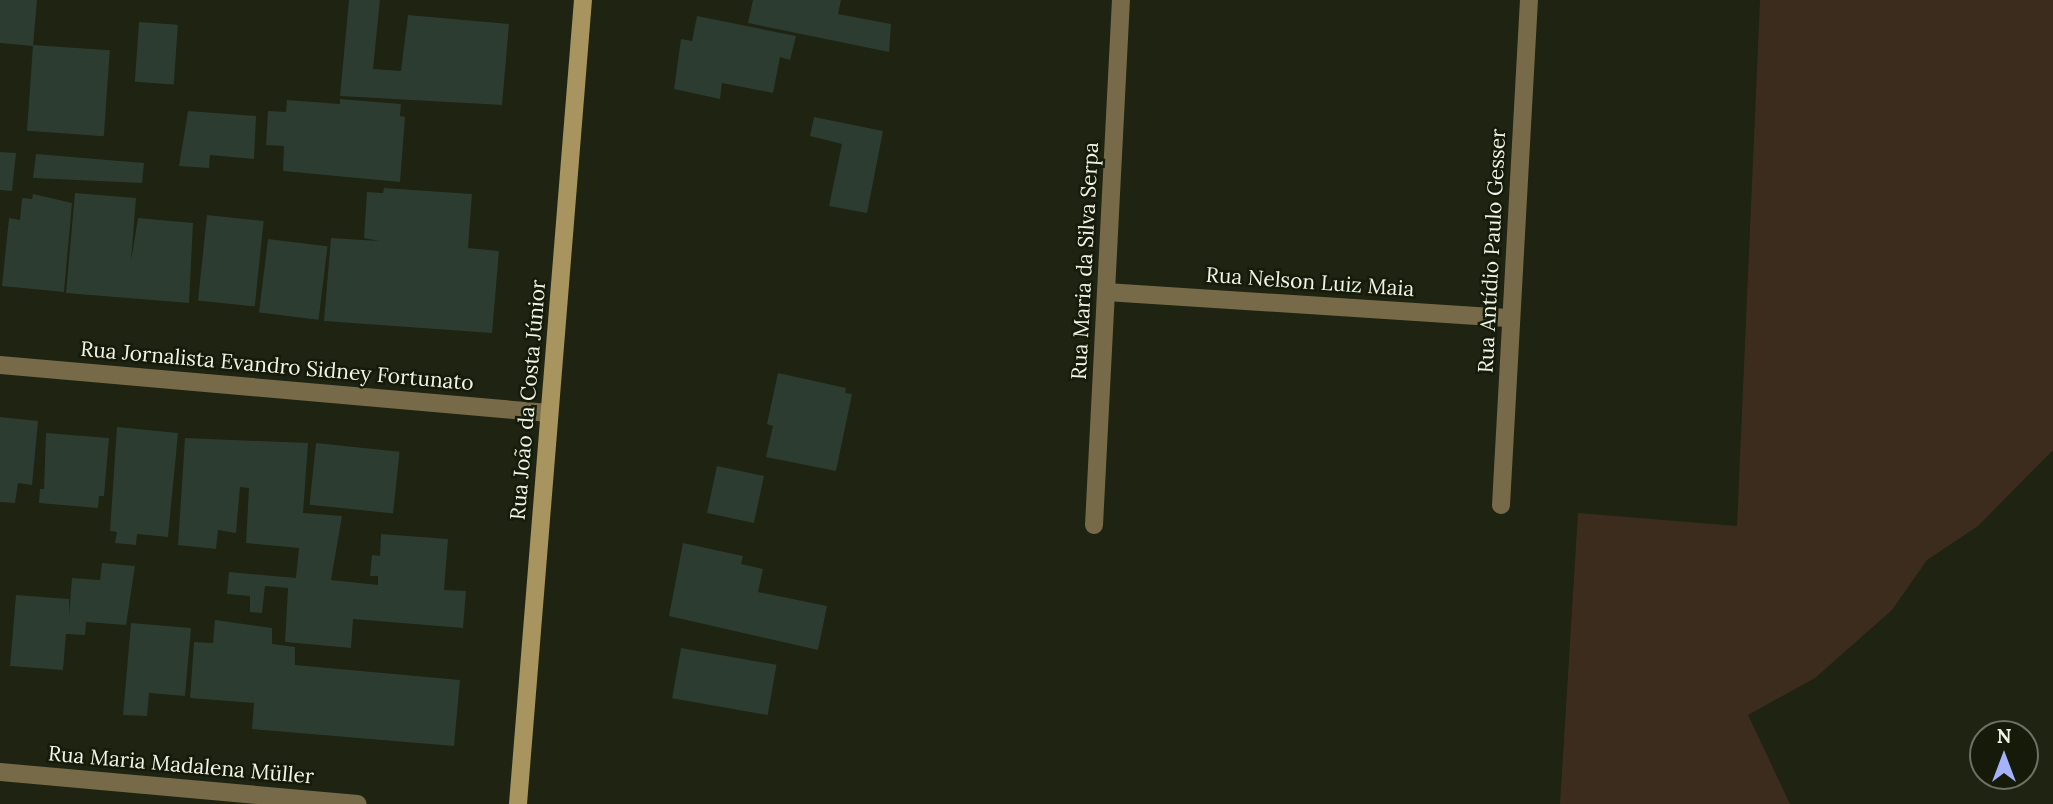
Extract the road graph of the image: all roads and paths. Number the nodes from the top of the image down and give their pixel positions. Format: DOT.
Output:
graph roads {
  1 [pos="583,0"];
  2 [pos="1121,0"];
  3 [pos="1530,0"];
  4 [pos="1106,292"];
  5 [pos="1511,318"];
  6 [pos="0,365"];
  7 [pos="550,413"];
  8 [pos="1501,505"];
  9 [pos="1094,525"];
  10 [pos="0,772"];
  11 [pos="358,804"];
  12 [pos="518,804"];
  1 -- 7 [label="main road, Rua João da Costa Júnior"];
  2 -- 4 [label="street, Rua Maria da Silva Serpa"];
  3 -- 5 [label="street, Rua Antídio Paulo Gesser"];
  4 -- 5 [label="street, Rua Nelson Luiz Maia"];
  4 -- 9 [label="street, Rua Maria da Silva Serpa"];
  5 -- 8 [label="street, Rua Antídio Paulo Gesser"];
  6 -- 7 [label="street, Rua Jornalista Evandro Sidney Fortunato"];
  7 -- 12 [label="main road, Rua João da Costa Júnior"];
  10 -- 11 [label="street, Rua Maria Madalena Müller"];
}
